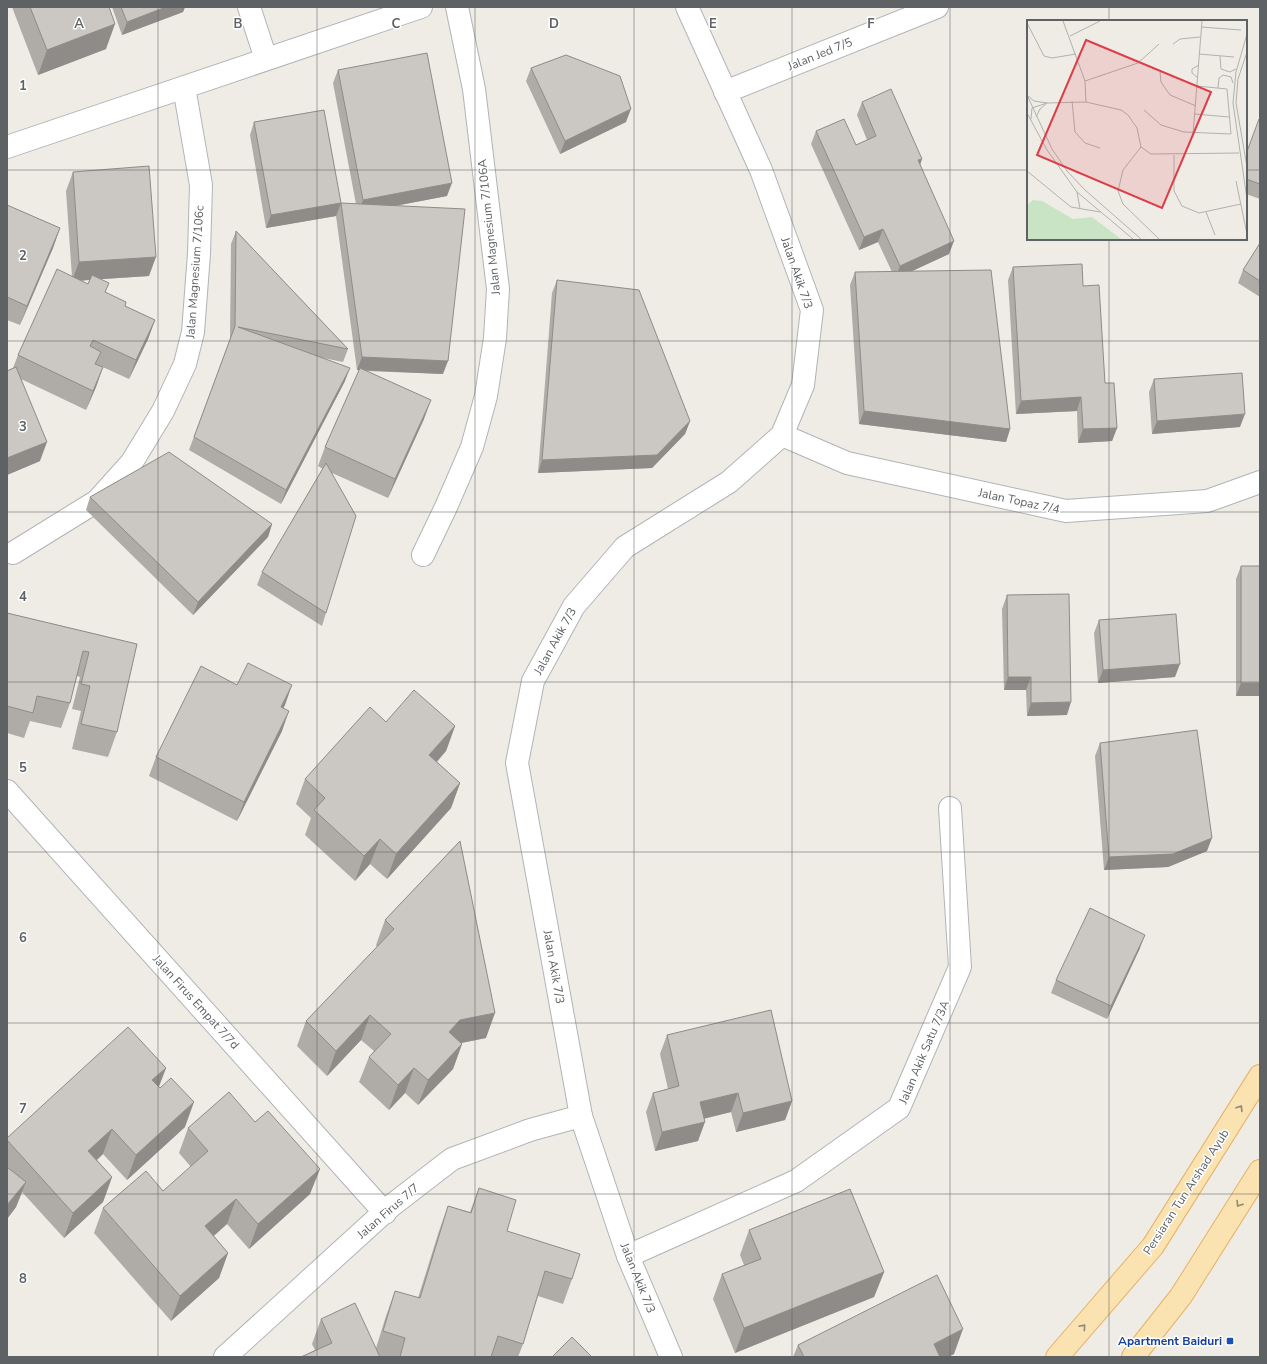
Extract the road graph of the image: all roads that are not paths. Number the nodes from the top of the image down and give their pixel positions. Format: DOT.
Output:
graph roads {
  1 [pos="250,7"];
  2 [pos="421,7"];
  3 [pos="457,7"];
  4 [pos="686,7"];
  5 [pos="937,7"];
  6 [pos="266,59"];
  7 [pos="184,86"];
  8 [pos="725,92"];
  9 [pos="7,147"];
  10 [pos="782,434"];
  11 [pos="1260,482"];
  12 [pos="13,554"];
  13 [pos="423,555"];
  14 [pos="7,791"];
  15 [pos="950,808"];
  16 [pos="1260,1076"];
  17 [pos="581,1116"];
  18 [pos="1260,1171"];
  19 [pos="385,1213"];
  20 [pos="628,1256"];
  21 [pos="225,1357"];
  22 [pos="671,1357"];
  23 [pos="1057,1357"];
  24 [pos="1133,1357"];
  1 -- 6 [label="street"];
  2 -- 6 [label="street"];
  3 -- 13 [label="street, Jalan Magnesium 7/106A"];
  4 -- 8 [label="street, Jalan Akik 7/3"];
  5 -- 8 [label="street, Jalan Jed 7/5"];
  6 -- 7 [label="street"];
  7 -- 9 [label="street"];
  7 -- 12 [label="street, Jalan Magnesium 7/106c"];
  8 -- 10 [label="street, Jalan Akik 7/3"];
  10 -- 11 [label="street, Jalan Topaz 7/4"];
  10 -- 17 [label="street, Jalan Akik 7/3"];
  14 -- 19 [label="street, Jalan Firus Empat 7/7d"];
  15 -- 20 [label="street, Jalan Akik Satu 7/3A"];
  23 -- 16 [label="main road, Persiaran Tun Arshad Ayub, one-way"];
  17 -- 19 [label="street, Jalan Firus 7/7"];
  17 -- 20 [label="street, Jalan Akik 7/3"];
  18 -- 24 [label="main road, one-way"];
  19 -- 21 [label="street, Jalan Firus 7/7"];
  20 -- 22 [label="street, Jalan Akik 7/3"];
}
